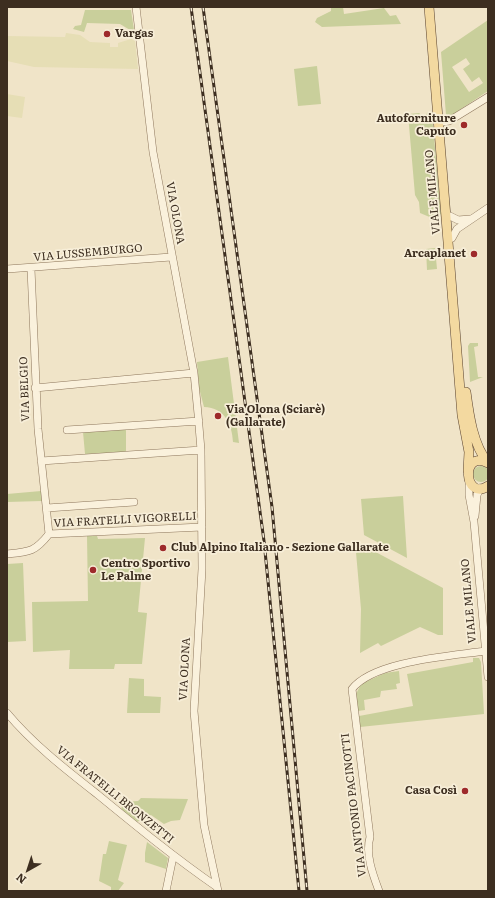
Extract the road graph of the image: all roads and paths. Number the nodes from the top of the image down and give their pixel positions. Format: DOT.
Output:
graph roads {
  1 [pos="136,7"];
  2 [pos="429,7"];
  3 [pos="434,7"];
  4 [pos="488,97"];
  5 [pos="443,122"];
  6 [pos="488,208"];
  7 [pos="450,216"];
  8 [pos="470,219"];
  9 [pos="452,238"];
  10 [pos="171,257"];
  11 [pos="7,269"];
  12 [pos="31,269"];
  13 [pos="194,373"];
  14 [pos="35,388"];
  15 [pos="199,421"];
  16 [pos="67,430"];
  17 [pos="201,450"];
  18 [pos="41,461"];
  19 [pos="488,463"];
  20 [pos="468,471"];
  21 [pos="469,482"];
  22 [pos="486,488"];
  23 [pos="134,502"];
  24 [pos="47,508"];
  25 [pos="474,522"];
  26 [pos="202,527"];
  27 [pos="49,534"];
  28 [pos="7,554"];
  29 [pos="485,651"];
  30 [pos="488,677"];
  31 [pos="7,713"];
  32 [pos="173,857"];
  33 [pos="217,889"];
  34 [pos="166,891"];
  35 [pos="379,891"];
  1 -- 10 [label="street, VIA OLONA"];
  2 -- 20 [label="main road, VIALE MILANO"];
  3 -- 5 [label="main road, VIALE MILANO"];
  4 -- 5 [label="street"];
  5 -- 7 [label="main road, VIALE MILANO"];
  6 -- 8 [label="street"];
  7 -- 8 [label="street"];
  7 -- 9 [label="main road, VIALE MILANO"];
  8 -- 9 [label="street"];
  9 -- 19 [label="main road, VIALE MILANO"];
  10 -- 12 [label="street, VIA LUSSEMBURGO"];
  10 -- 13 [label="street, VIA OLONA"];
  11 -- 12 [label="street, VIA LUSSEMBURGO"];
  12 -- 14 [label="street, VIA BELGIO"];
  13 -- 14 [label="street"];
  13 -- 15 [label="street, VIA OLONA"];
  14 -- 18 [label="street, VIA BELGIO"];
  15 -- 16 [label="street"];
  15 -- 17 [label="street, VIA OLONA"];
  17 -- 18 [label="street"];
  17 -- 26 [label="street, VIA OLONA"];
  18 -- 24 [label="street, VIA BELGIO"];
  19 -- 20 [label="main road"];
  20 -- 21 [label="main road, VIALE MILANO"];
  21 -- 22 [label="main road"];
  21 -- 25 [label="street, VIALE MILANO"];
  22 -- 25 [label="street, VIALE MILANO"];
  23 -- 24 [label="street"];
  24 -- 27 [label="street, VIA BELGIO"];
  25 -- 29 [label="street, VIALE MILANO"];
  26 -- 27 [label="street, VIA FRATELLI VIGORELLI"];
  26 -- 33 [label="street, VIA OLONA"];
  27 -- 28 [label="street, VIA FRATELLI VIGORELLI"];
  29 -- 30 [label="street, VIALE MILANO"];
  29 -- 35 [label="street, VIA ANTONIO PACINOTTI"];
  31 -- 32 [label="street, VIA FRATELLI BRONZETTI"];
  32 -- 33 [label="street, VIA FRATELLI BRONZETTI"];
  32 -- 34 [label="street"];
}
